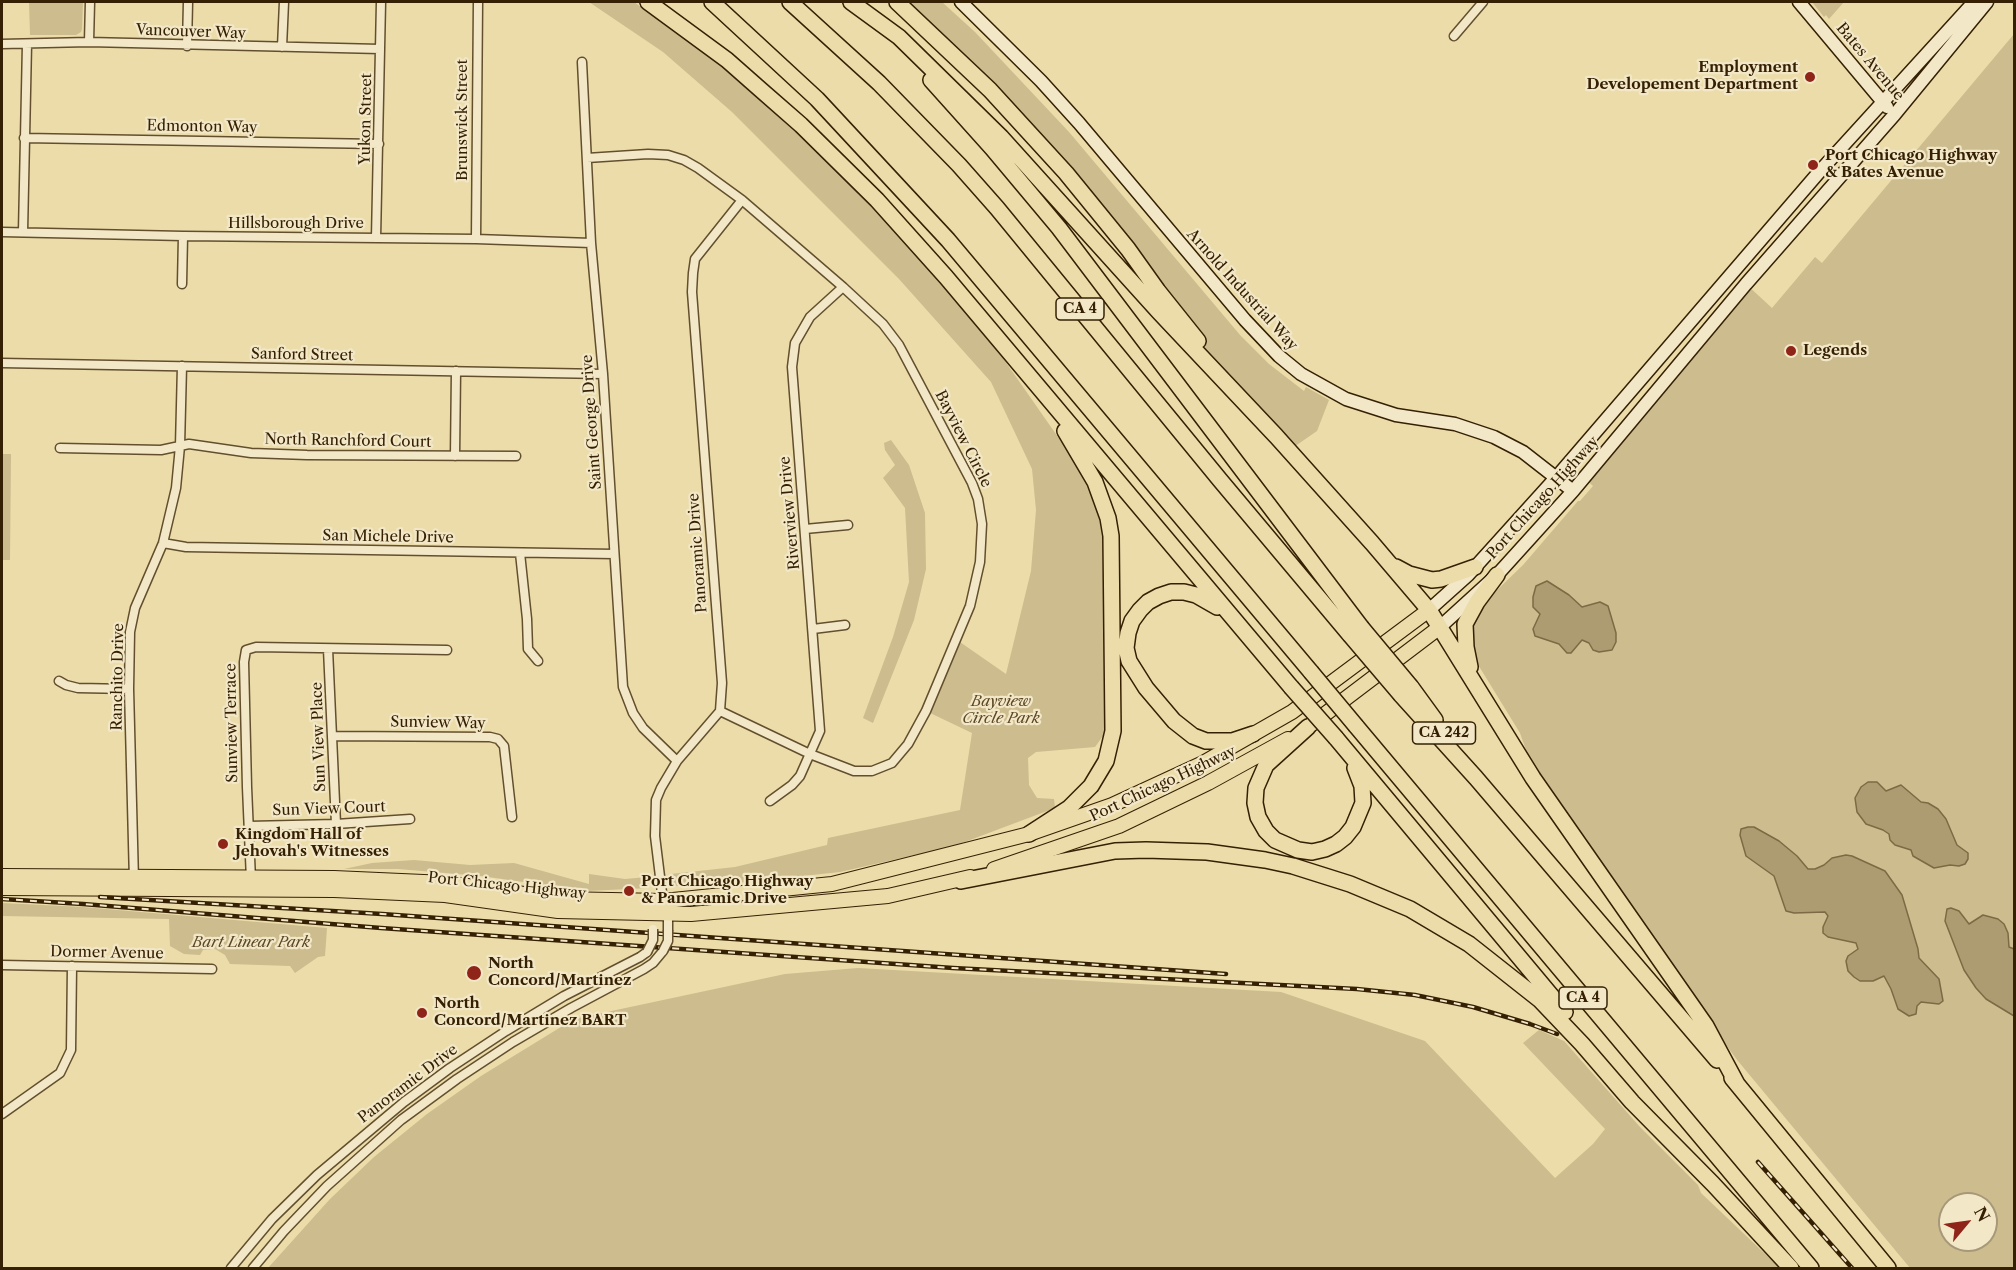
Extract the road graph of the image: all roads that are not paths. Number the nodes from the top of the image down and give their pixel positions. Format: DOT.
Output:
graph roads {
  1 [pos="90,2"];
  2 [pos="188,2"];
  3 [pos="284,2"];
  4 [pos="381,2"];
  5 [pos="478,2"];
  6 [pos="648,2"];
  7 [pos="700,2"];
  8 [pos="712,2"];
  9 [pos="790,2"];
  10 [pos="850,2"];
  11 [pos="897,2"];
  12 [pos="961,2"];
  13 [pos="1483,2"];
  14 [pos="1799,2"];
  15 [pos="1974,2"];
  16 [pos="1987,2"];
  17 [pos="735,23"];
  18 [pos="1454,36"];
  19 [pos="89,42"];
  20 [pos="2,44"];
  21 [pos="27,44"];
  22 [pos="187,46"];
  23 [pos="282,47"];
  24 [pos="380,49"];
  25 [pos="582,62"];
  26 [pos="1882,102"];
  27 [pos="1895,114"];
  28 [pos="24,138"];
  29 [pos="379,144"];
  30 [pos="587,158"];
  31 [pos="742,200"];
  32 [pos="2,232"];
  33 [pos="23,232"];
  34 [pos="183,236"];
  35 [pos="376,238"];
  36 [pos="476,239"];
  37 [pos="591,243"];
  38 [pos="182,284"];
  39 [pos="843,287"];
  40 [pos="990,329"];
  41 [pos="2,363"];
  42 [pos="182,366"];
  43 [pos="456,371"];
  44 [pos="603,374"];
  45 [pos="1276,436"];
  46 [pos="180,446"];
  47 [pos="60,448"];
  48 [pos="455,456"];
  49 [pos="516,456"];
  50 [pos="1556,477"];
  51 [pos="1573,491"];
  52 [pos="848,525"];
  53 [pos="805,529"];
  54 [pos="163,543"];
  55 [pos="1372,543"];
  56 [pos="520,553"];
  57 [pos="614,554"];
  58 [pos="1475,567"];
  59 [pos="1497,575"];
  60 [pos="1429,610"];
  61 [pos="845,625"];
  62 [pos="1440,627"];
  63 [pos="813,629"];
  64 [pos="1356,631"];
  65 [pos="1245,633"];
  66 [pos="328,649"];
  67 [pos="447,650"];
  68 [pos="538,661"];
  69 [pos="1473,680"];
  70 [pos="59,681"];
  71 [pos="129,689"];
  72 [pos="720,711"];
  73 [pos="1313,723"];
  74 [pos="1253,734"];
  75 [pos="333,735"];
  76 [pos="1334,739"];
  77 [pos="810,754"];
  78 [pos="677,760"];
  79 [pos="770,801"];
  80 [pos="512,817"];
  81 [pos="410,819"];
  82 [pos="336,825"];
  83 [pos="249,826"];
  84 [pos="1029,834"];
  85 [pos="2,876"];
  86 [pos="961,881"];
  87 [pos="134,882"];
  88 [pos="251,883"];
  89 [pos="2,888"];
  90 [pos="663,909"];
  91 [pos="2,965"];
  92 [pos="72,966"];
  93 [pos="212,969"];
  94 [pos="1737,1084"];
  95 [pos="2,1114"];
  96 [pos="1658,1130"];
  97 [pos="231,1269"];
  98 [pos="254,1269"];
  99 [pos="1791,1269"];
  100 [pos="1811,1269"];
  101 [pos="1888,1269"];
  1 -- 19 [label="street"];
  2 -- 22 [label="street"];
  3 -- 23 [label="street"];
  4 -- 24 [label="street, Yukon Street"];
  5 -- 36 [label="street, Brunswick Street"];
  6 -- 40 [label="highway"];
  7 -- 17 [label="highway"];
  8 -- 17 [label="highway, CA 4"];
  9 -- 64 [label="highway, CA 4"];
  10 -- 45 [label="highway"];
  10 -- 64 [label="highway, CA 242"];
  11 -- 45 [label="highway"];
  12 -- 50 [label="street, Arnold Industrial Way"];
  13 -- 18 [label="street"];
  14 -- 26 [label="street, Bates Avenue"];
  15 -- 26 [label="street, Port Chicago Highway"];
  16 -- 27 [label="street, Port Chicago Highway"];
  17 -- 100 [label="highway, CA 4, bridge"];
  19 -- 21 [label="street, Vancouver Way"];
  19 -- 22 [label="street, Vancouver Way"];
  20 -- 21 [label="street, Vancouver Way"];
  21 -- 28 [label="street"];
  22 -- 23 [label="street, Vancouver Way"];
  23 -- 24 [label="street, Vancouver Way"];
  24 -- 29 [label="street, Yukon Street"];
  25 -- 30 [label="street, Saint George Drive"];
  26 -- 27 [label="street, Bates Avenue"];
  26 -- 50 [label="street, Port Chicago Highway"];
  27 -- 51 [label="street, Port Chicago Highway"];
  28 -- 29 [label="street, Edmonton Way"];
  28 -- 33 [label="street"];
  29 -- 35 [label="street, Yukon Street"];
  30 -- 31 [label="street, Bayview Circle"];
  30 -- 37 [label="street, Saint George Drive"];
  31 -- 39 [label="street, Bayview Circle"];
  31 -- 72 [label="street, Panoramic Drive"];
  32 -- 33 [label="street, Hillsborough Drive"];
  33 -- 34 [label="street, Hillsborough Drive"];
  34 -- 35 [label="street, Hillsborough Drive"];
  34 -- 38 [label="street"];
  35 -- 36 [label="street, Hillsborough Drive"];
  36 -- 37 [label="street, Hillsborough Drive"];
  37 -- 44 [label="street, Saint George Drive"];
  39 -- 53 [label="street, Riverview Drive"];
  39 -- 77 [label="street, Bayview Circle"];
  40 -- 65 [label="highway"];
  40 -- 84 [label="highway"];
  41 -- 42 [label="street, Sanford Street"];
  42 -- 43 [label="street, Sanford Street"];
  42 -- 46 [label="street, Ranchito Drive"];
  43 -- 44 [label="street, Sanford Street"];
  43 -- 48 [label="street"];
  44 -- 57 [label="street, Saint George Drive"];
  45 -- 55 [label="highway"];
  46 -- 47 [label="street, North Ranchford Court"];
  46 -- 48 [label="street, North Ranchford Court"];
  46 -- 54 [label="street, Ranchito Drive"];
  48 -- 49 [label="street, North Ranchford Court"];
  50 -- 51 [label="street, Arnold Industrial Way"];
  50 -- 58 [label="street, Port Chicago Highway"];
  51 -- 59 [label="street, Port Chicago Highway"];
  52 -- 53 [label="street"];
  53 -- 63 [label="street, Riverview Drive"];
  54 -- 56 [label="street, San Michele Drive"];
  54 -- 71 [label="street, Ranchito Drive"];
  55 -- 58 [label="highway"];
  55 -- 60 [label="highway"];
  56 -- 57 [label="street, San Michele Drive"];
  56 -- 68 [label="street"];
  57 -- 78 [label="street, Saint George Drive"];
  58 -- 60 [label="street, Port Chicago Highway"];
  59 -- 62 [label="street, Port Chicago Highway"];
  59 -- 69 [label="highway"];
  60 -- 62 [label="highway"];
  60 -- 74 [label="main road, Port Chicago Highway"];
  61 -- 63 [label="street"];
  62 -- 69 [label="highway"];
  62 -- 73 [label="main road, Port Chicago Highway"];
  63 -- 77 [label="street, Riverview Drive"];
  64 -- 94 [label="highway, CA 242, bridge"];
  65 -- 73 [label="highway, bridge"];
  65 -- 74 [label="highway"];
  66 -- 67 [label="street, Sunview Terrace"];
  66 -- 75 [label="street, Sun View Place"];
  66 -- 83 [label="street, Sunview Terrace"];
  69 -- 94 [label="highway"];
  70 -- 71 [label="street"];
  71 -- 87 [label="street, Ranchito Drive"];
  72 -- 77 [label="street, Bayview Circle"];
  72 -- 78 [label="street, Panoramic Drive"];
  73 -- 76 [label="highway, bridge"];
  73 -- 76 [label="highway"];
  73 -- 86 [label="main road, Port Chicago Highway"];
  74 -- 84 [label="main road, Port Chicago Highway"];
  75 -- 80 [label="street, Sunview Way"];
  75 -- 82 [label="street, Sun View Place"];
  76 -- 96 [label="highway"];
  77 -- 79 [label="street, Riverview Drive"];
  78 -- 90 [label="street, Panoramic Drive"];
  81 -- 82 [label="street, Sun View Court"];
  82 -- 83 [label="street, Sun View Court"];
  83 -- 88 [label="street, Sunview Terrace"];
  84 -- 90 [label="main road, Port Chicago Highway"];
  85 -- 87 [label="main road, Port Chicago Highway"];
  86 -- 90 [label="main road, Port Chicago Highway"];
  86 -- 96 [label="highway"];
  87 -- 88 [label="main road, Port Chicago Highway"];
  87 -- 89 [label="main road, Port Chicago Highway"];
  88 -- 90 [label="main road, Port Chicago Highway"];
  90 -- 97 [label="street, Panoramic Drive, bridge"];
  90 -- 98 [label="street, Panoramic Drive, bridge"];
  91 -- 92 [label="street, Dormer Avenue"];
  92 -- 93 [label="street, Dormer Avenue"];
  92 -- 95 [label="street"];
  94 -- 101 [label="highway"];
  96 -- 99 [label="highway"];
}
